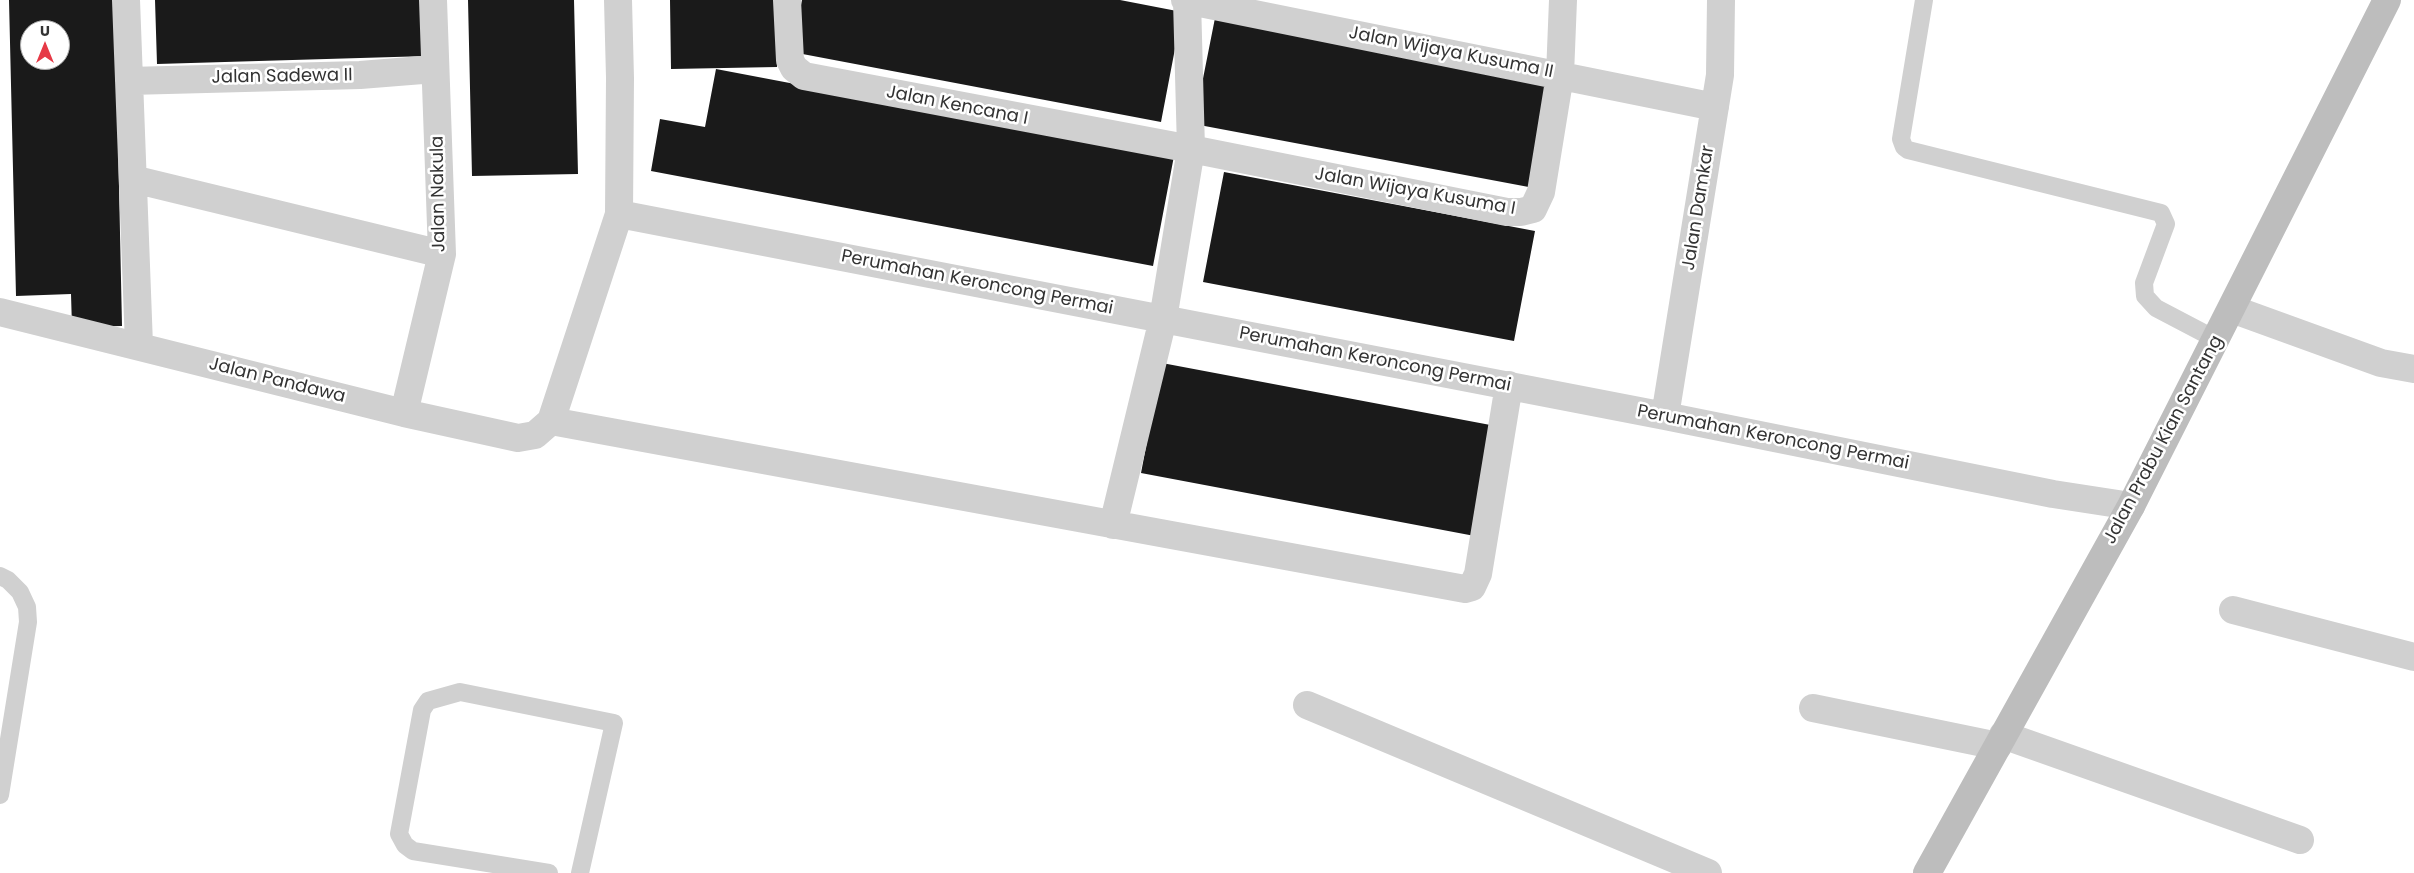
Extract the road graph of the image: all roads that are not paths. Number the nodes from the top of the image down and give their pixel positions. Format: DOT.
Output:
graph roads {
  1 [pos="126,0"];
  2 [pos="433,0"];
  3 [pos="618,0"];
  4 [pos="787,0"];
  5 [pos="1186,0"];
  6 [pos="1563,0"];
  7 [pos="1722,0"];
  8 [pos="1924,0"];
  9 [pos="2387,0"];
  10 [pos="435,69"];
  11 [pos="1560,75"];
  12 [pos="129,81"];
  13 [pos="1715,107"];
  14 [pos="1192,149"];
  15 [pos="133,179"];
  16 [pos="619,214"];
  17 [pos="442,254"];
  18 [pos="2232,309"];
  19 [pos="0,312"];
  20 [pos="1163,319"];
  21 [pos="2217,340"];
  22 [pos="139,345"];
  23 [pos="2414,369"];
  24 [pos="1509,385"];
  25 [pos="404,413"];
  26 [pos="1665,416"];
  27 [pos="551,421"];
  28 [pos="2131,506"];
  29 [pos="1113,525"];
  30 [pos="0,576"];
  31 [pos="2233,610"];
  32 [pos="2414,657"];
  33 [pos="1307,705"];
  34 [pos="1813,708"];
  35 [pos="2001,741"];
  36 [pos="0,795"];
  37 [pos="2300,840"];
  38 [pos="549,873"];
  39 [pos="580,873"];
  40 [pos="1708,873"];
  41 [pos="1927,873"];
  1 -- 12 [label="street"];
  2 -- 10 [label="street, Jalan Nakula"];
  3 -- 16 [label="street"];
  4 -- 14 [label="street, Jalan Kencana I"];
  5 -- 11 [label="street, Jalan Wijaya Kusuma II"];
  5 -- 14 [label="street"];
  6 -- 11 [label="street, Jalan Wijaya Kusuma I"];
  7 -- 13 [label="street, Jalan Damkar"];
  8 -- 21 [label="lane"];
  9 -- 18 [label="main road, Jalan Prabu Kian Santang"];
  10 -- 12 [label="street, Jalan Sadewa II"];
  10 -- 17 [label="street, Jalan Nakula"];
  11 -- 13 [label="street, Jalan Wijaya Kusuma II"];
  11 -- 14 [label="street, Jalan Wijaya Kusuma I"];
  12 -- 15 [label="street"];
  13 -- 26 [label="street, Jalan Damkar"];
  14 -- 20 [label="street"];
  15 -- 17 [label="street"];
  15 -- 22 [label="street"];
  16 -- 20 [label="street, Perumahan Keroncong Permai"];
  16 -- 27 [label="street"];
  17 -- 25 [label="street, Jalan Nakula"];
  18 -- 21 [label="main road, Jalan Prabu Kian Santang"];
  18 -- 23 [label="street"];
  19 -- 22 [label="street, Jalan Pandawa"];
  20 -- 24 [label="street, Perumahan Keroncong Permai"];
  20 -- 29 [label="street"];
  21 -- 28 [label="main road, Jalan Prabu Kian Santang"];
  22 -- 25 [label="street, Jalan Pandawa"];
  24 -- 26 [label="street, Perumahan Keroncong Permai"];
  24 -- 29 [label="street"];
  25 -- 27 [label="street, Jalan Pandawa"];
  26 -- 28 [label="street, Perumahan Keroncong Permai"];
  27 -- 29 [label="street"];
  28 -- 35 [label="main road, Jalan Prabu Kian Santang"];
  30 -- 36 [label="lane"];
  31 -- 32 [label="street"];
  33 -- 40 [label="street"];
  34 -- 35 [label="street"];
  35 -- 37 [label="street"];
  35 -- 41 [label="main road, Jalan Prabu Kian Santang"];
  38 -- 39 [label="lane"];
}
